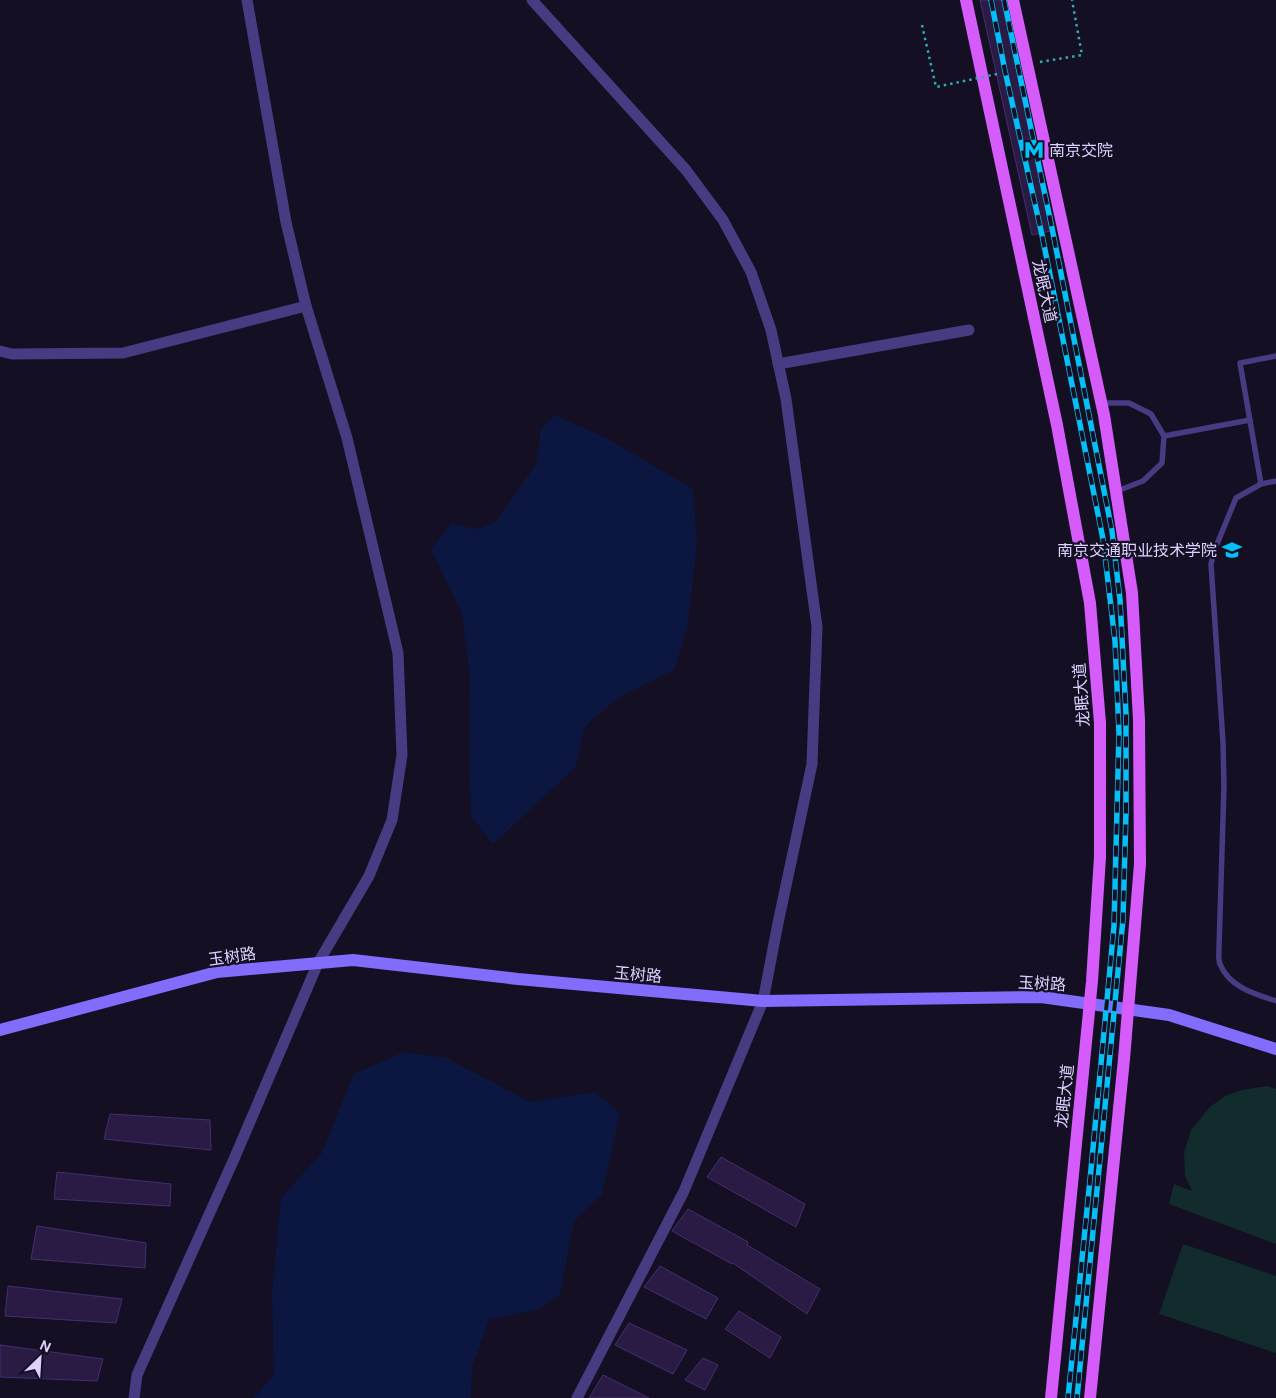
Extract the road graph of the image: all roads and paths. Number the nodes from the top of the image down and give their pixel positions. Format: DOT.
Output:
graph roads {
  1 [pos="247,0"];
  2 [pos="532,0"];
  3 [pos="966,0"];
  4 [pos="1013,0"];
  5 [pos="1072,0"];
  6 [pos="922,25"];
  7 [pos="1036,63"];
  8 [pos="997,74"];
  9 [pos="306,306"];
  10 [pos="968,330"];
  11 [pos="0,351"];
  12 [pos="1276,356"];
  13 [pos="778,364"];
  14 [pos="1101,402"];
  15 [pos="1250,420"];
  16 [pos="1164,436"];
  17 [pos="1276,481"];
  18 [pos="1261,484"];
  19 [pos="1117,491"];
  20 [pos="318,963"];
  21 [pos="764,1001"];
  22 [pos="1276,1001"];
  23 [pos="1090,1003"];
  24 [pos="1129,1009"];
  25 [pos="0,1030"];
  26 [pos="1276,1049"];
  27 [pos="134,1398"];
  28 [pos="577,1398"];
  29 [pos="1051,1398"];
  30 [pos="1090,1398"];
  1 -- 9 [label="street"];
  2 -- 13 [label="street"];
  3 -- 23 [label="main road, 龙眠大道"];
  4 -- 14 [label="main road, 龙眠大道"];
  5 -- 7 [label="path"];
  6 -- 8 [label="path, bridge"];
  9 -- 11 [label="street"];
  9 -- 20 [label="street"];
  10 -- 13 [label="street"];
  12 -- 15 [label="lane"];
  13 -- 21 [label="street"];
  14 -- 16 [label="lane"];
  14 -- 19 [label="main road, 龙眠大道"];
  15 -- 16 [label="lane"];
  15 -- 18 [label="lane"];
  16 -- 19 [label="lane"];
  17 -- 18 [label="lane"];
  18 -- 22 [label="lane"];
  19 -- 24 [label="main road, 龙眠大道"];
  20 -- 21 [label="street, 玉树路"];
  20 -- 25 [label="street, 玉树路"];
  20 -- 27 [label="street"];
  21 -- 23 [label="street, 玉树路"];
  21 -- 28 [label="street"];
  23 -- 24 [label="street, 玉树路"];
  23 -- 29 [label="main road, 龙眠大道"];
  24 -- 26 [label="street, 玉树路"];
  24 -- 30 [label="main road, 龙眠大道"];
}
